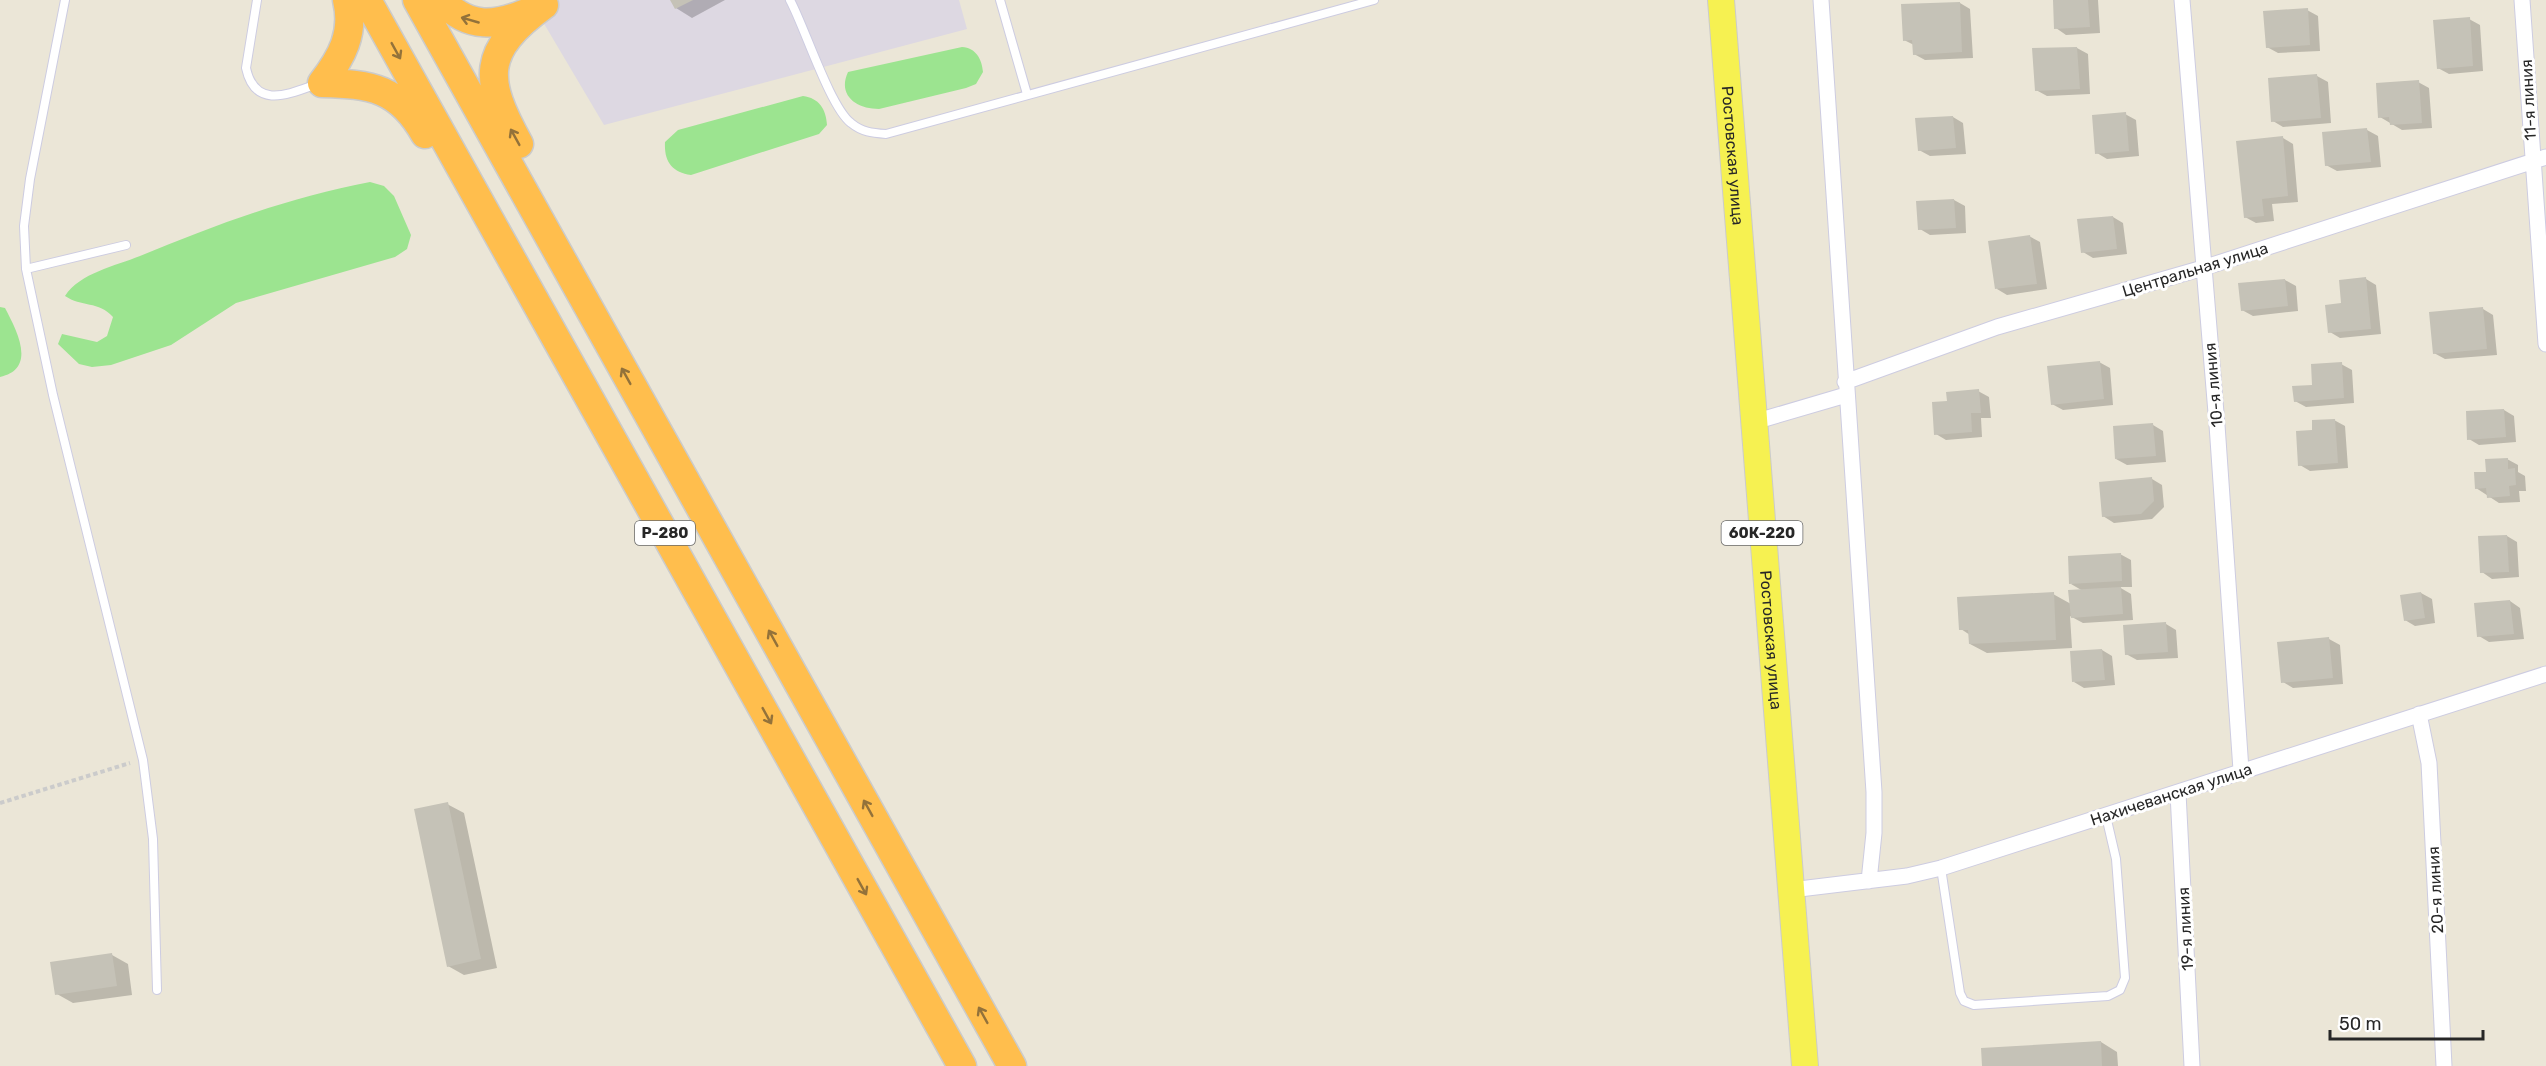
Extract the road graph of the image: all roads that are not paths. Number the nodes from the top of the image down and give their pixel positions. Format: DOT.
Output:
graph roads {
  1 [pos="65,0"];
  2 [pos="257,0"];
  3 [pos="347,0"];
  4 [pos="367,0"];
  5 [pos="417,0"];
  6 [pos="441,0"];
  7 [pos="790,0"];
  8 [pos="1000,0"];
  9 [pos="1374,0"];
  10 [pos="1721,0"];
  11 [pos="1821,0"];
  12 [pos="2182,0"];
  13 [pos="2522,0"];
  14 [pos="1365,1"];
  15 [pos="549,3"];
  16 [pos="322,82"];
  17 [pos="1027,94"];
  18 [pos="2539,160"];
  19 [pos="126,245"];
  20 [pos="2203,268"];
  21 [pos="26,269"];
  22 [pos="2546,344"];
  23 [pos="1845,389"];
  24 [pos="1754,422"];
  25 [pos="752,601"];
  26 [pos="2546,674"];
  27 [pos="750,685"];
  28 [pos="2419,714"];
  29 [pos="2241,770"];
  30 [pos="2178,793"];
  31 [pos="2106,816"];
  32 [pos="1941,868"];
  33 [pos="1869,881"];
  34 [pos="1791,890"];
  35 [pos="157,990"];
  36 [pos="962,1066"];
  37 [pos="1012,1066"];
  38 [pos="1805,1066"];
  39 [pos="2192,1066"];
  40 [pos="2444,1066"];
  1 -- 21 [label="lane"];
  2 -- 16 [label="lane"];
  3 -- 16 [label="highway"];
  4 -- 27 [label="highway, Р-280, one-way"];
  25 -- 5 [label="highway, Р-280, one-way"];
  15 -- 6 [label="highway, one-way"];
  7 -- 17 [label="lane"];
  8 -- 17 [label="lane"];
  9 -- 14 [label="lane"];
  10 -- 24 [label="main road, Ростовская улица / 60К-220"];
  11 -- 23 [label="street"];
  12 -- 20 [label="street, 10-я линия"];
  13 -- 18 [label="street, 11-я линия"];
  14 -- 17 [label="lane"];
  25 -- 15 [label="highway, one-way"];
  16 -- 27 [label="highway"];
  18 -- 20 [label="street, Центральная улица"];
  18 -- 22 [label="street, 11-я линия"];
  19 -- 21 [label="lane"];
  20 -- 23 [label="street, Центральная улица"];
  20 -- 29 [label="street, 10-я линия"];
  21 -- 35 [label="lane"];
  23 -- 24 [label="street, Центральная улица"];
  23 -- 33 [label="street"];
  24 -- 34 [label="main road, Ростовская улица / 60К-220"];
  37 -- 25 [label="highway, Р-280, one-way"];
  26 -- 28 [label="street, Нахичеванская улица"];
  27 -- 36 [label="highway, Р-280, one-way"];
  28 -- 29 [label="street, Нахичеванская улица"];
  28 -- 40 [label="street, 20-я линия"];
  29 -- 30 [label="street, Нахичеванская улица"];
  30 -- 31 [label="street, Нахичеванская улица"];
  30 -- 39 [label="street, 19-я линия"];
  31 -- 32 [label="street, Нахичеванская улица"];
  31 -- 32 [label="lane"];
  32 -- 33 [label="street, Нахичеванская улица"];
  33 -- 34 [label="street, Нахичеванская улица"];
  34 -- 38 [label="main road, Ростовская улица / 60К-220"];
}
